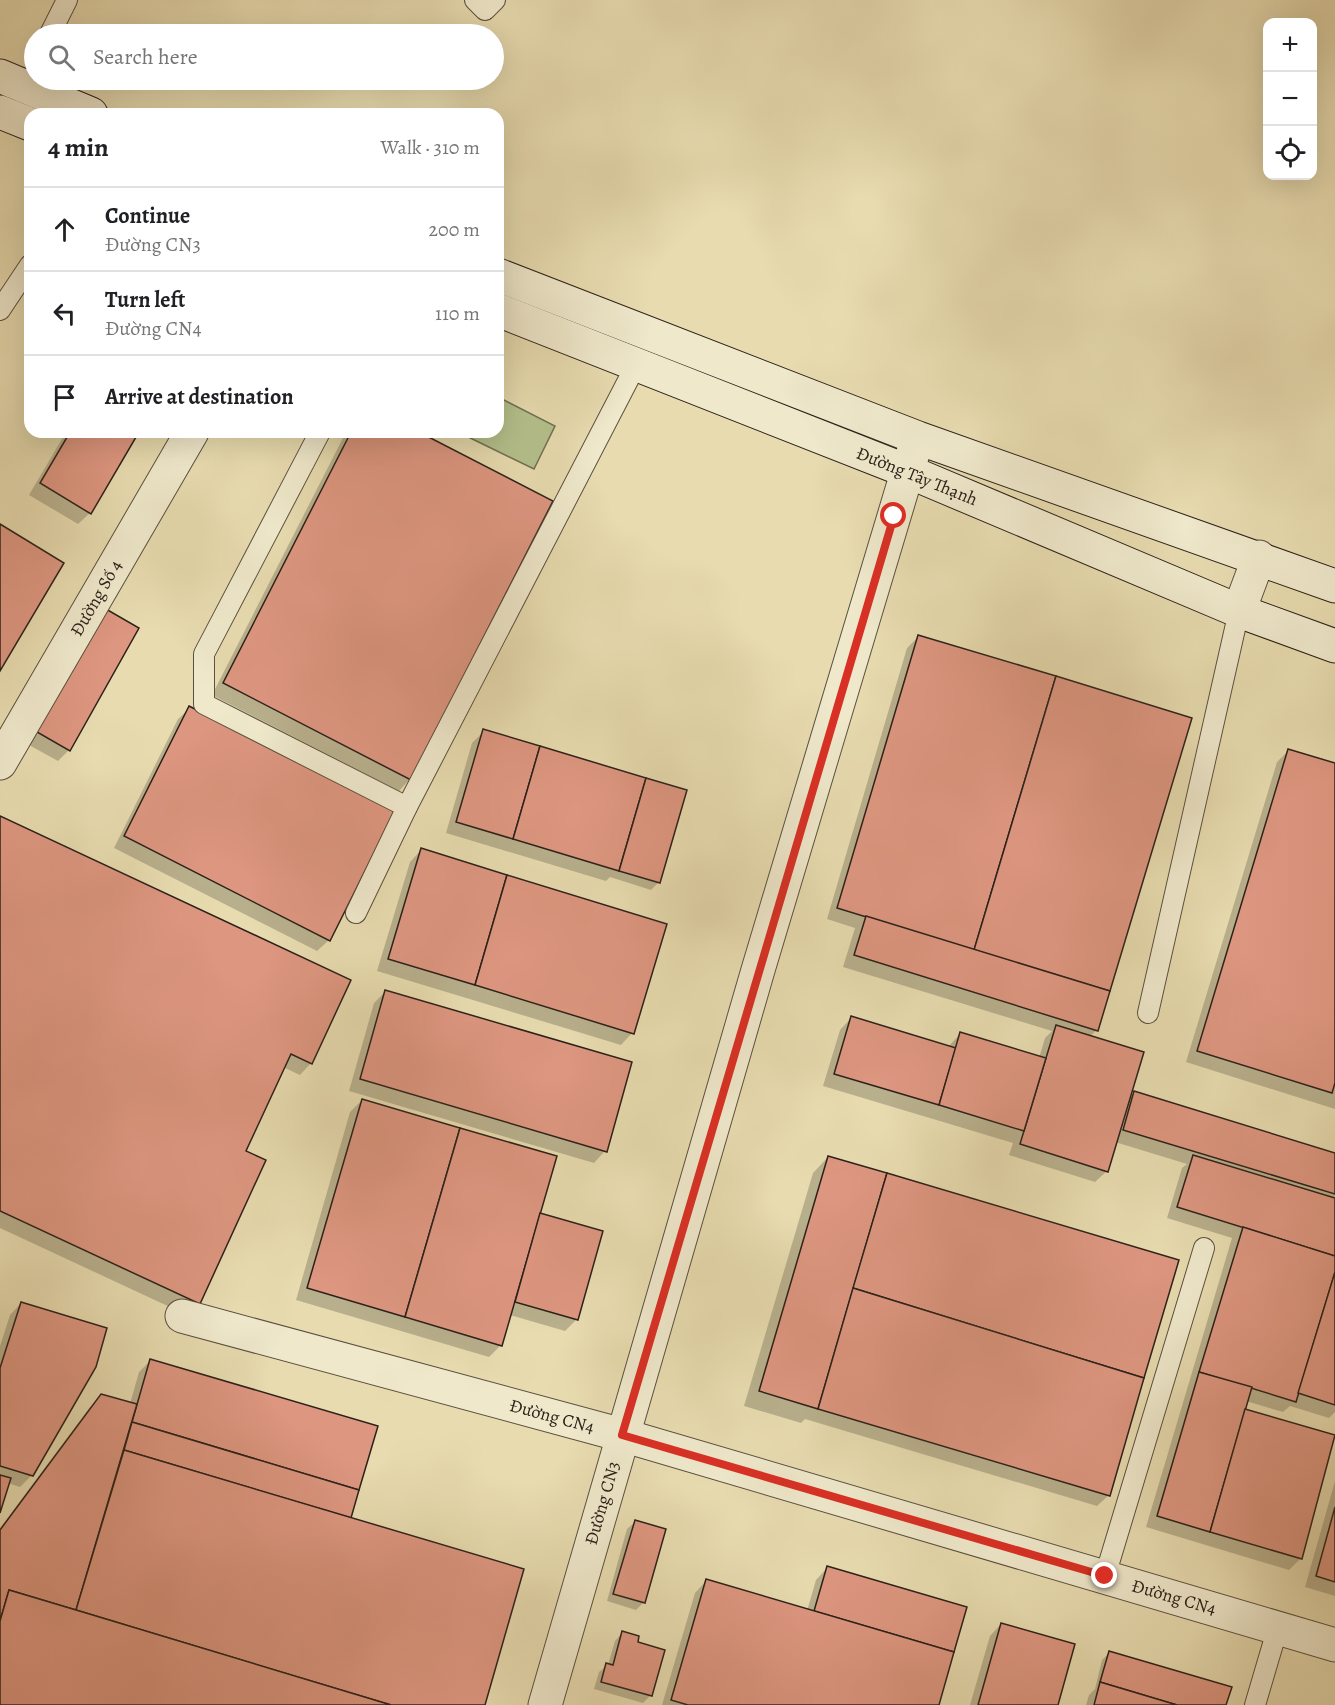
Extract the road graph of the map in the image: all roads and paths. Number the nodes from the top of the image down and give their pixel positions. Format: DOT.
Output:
graph roads {
  1 [pos="67,0"];
  2 [pos="475,0"];
  3 [pos="495,0"];
  4 [pos="55,24"];
  5 [pos="0,76"];
  6 [pos="24,80"];
  7 [pos="29,90"];
  8 [pos="47,90"];
  9 [pos="80,108"];
  10 [pos="16,119"];
  11 [pos="24,274"];
  12 [pos="504,277"];
  13 [pos="0,309"];
  14 [pos="504,312"];
  15 [pos="636,365"];
  16 [pos="189,438"];
  17 [pos="318,438"];
  18 [pos="918,438"];
  19 [pos="907,471"];
  20 [pos="1259,557"];
  21 [pos="1335,586"];
  22 [pos="1239,610"];
  23 [pos="1335,646"];
  24 [pos="0,763"];
  25 [pos="407,807"];
  26 [pos="356,913"];
  27 [pos="1148,1013"];
  28 [pos="1204,1248"];
  29 [pos="182,1316"];
  30 [pos="622,1435"];
  31 [pos="1105,1576"];
  32 [pos="1278,1627"];
  33 [pos="1335,1645"];
  34 [pos="544,1705"];
  35 [pos="1255,1705"];
  1 -- 4 [label="lane"];
  2 -- 3 [label="lane"];
  5 -- 6 [label="street"];
  7 -- 10 [label="street"];
  8 -- 9 [label="street"];
  11 -- 13 [label="lane"];
  12 -- 18 [label="street, Đường Tây Thạnh"];
  14 -- 15 [label="street, Đường Tây Thạnh"];
  15 -- 19 [label="street, Đường Tây Thạnh"];
  15 -- 25 [label="lane"];
  16 -- 24 [label="street, Đường Số 4"];
  17 -- 25 [label="lane"];
  18 -- 19 [label="street, Đường CN3"];
  18 -- 20 [label="street, Đường Tây Thạnh"];
  19 -- 22 [label="street, Đường Tây Thạnh"];
  19 -- 30 [label="street, Đường CN3"];
  20 -- 21 [label="street, Đường Tây Thạnh"];
  20 -- 22 [label="street"];
  22 -- 23 [label="street, Đường Tây Thạnh"];
  22 -- 27 [label="lane"];
  25 -- 26 [label="lane"];
  28 -- 31 [label="lane"];
  29 -- 30 [label="street, Đường CN4"];
  30 -- 31 [label="street, Đường CN4"];
  30 -- 34 [label="street, Đường CN3"];
  31 -- 32 [label="street, Đường CN4"];
  32 -- 33 [label="street, Đường CN4"];
  32 -- 35 [label="lane"];
}
